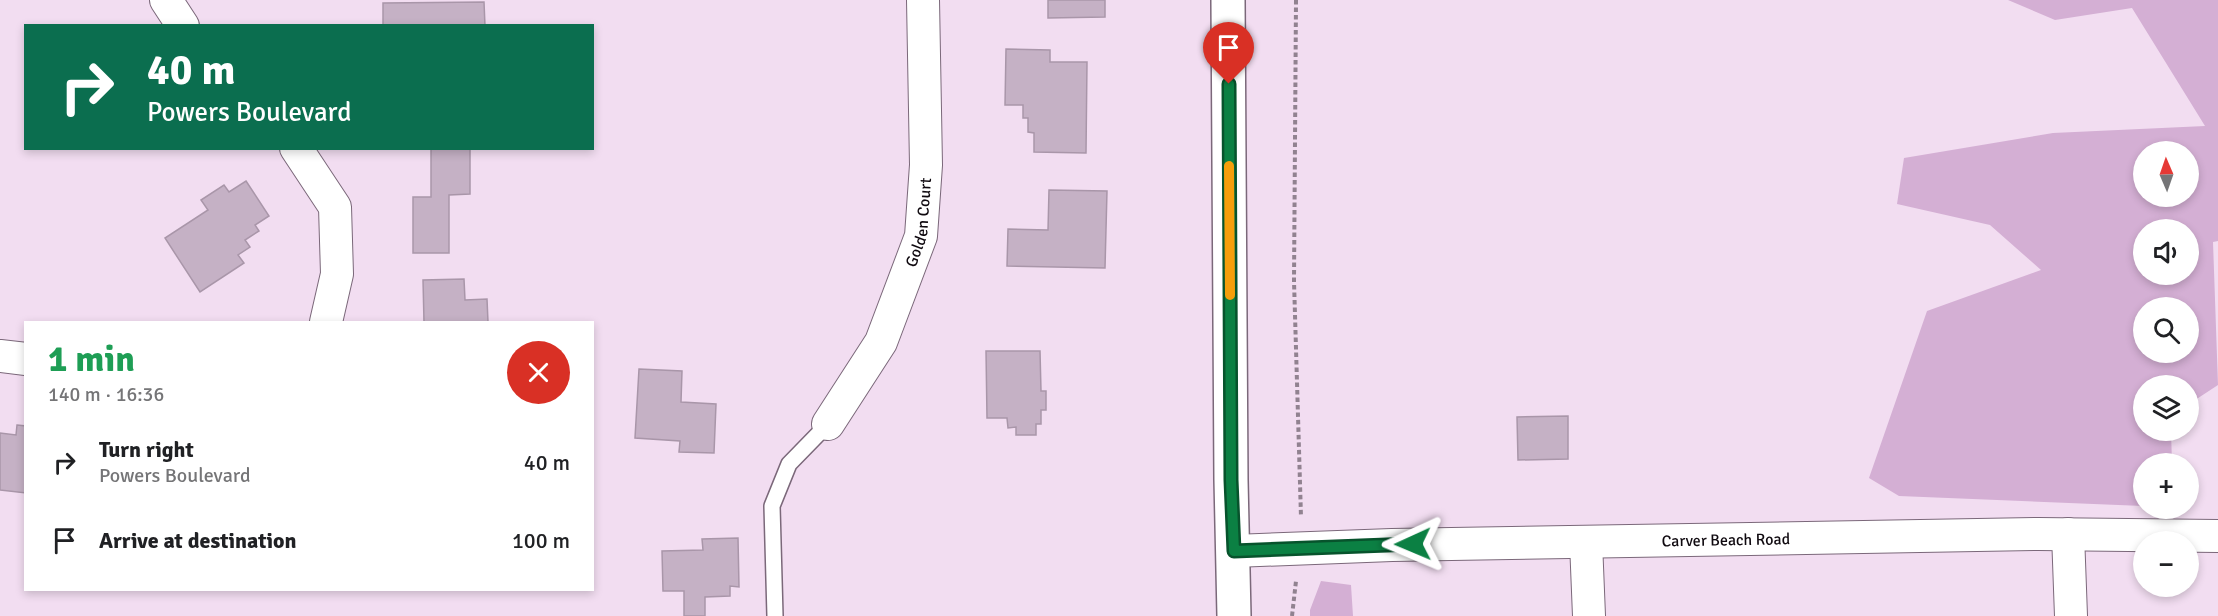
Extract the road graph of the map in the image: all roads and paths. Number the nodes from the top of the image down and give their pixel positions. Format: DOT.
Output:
graph roads {
  1 [pos="166,0"];
  2 [pos="923,0"];
  3 [pos="1228,0"];
  4 [pos="1296,0"];
  5 [pos="182,24"];
  6 [pos="297,150"];
  7 [pos="326,321"];
  8 [pos="0,356"];
  9 [pos="24,359"];
  10 [pos="828,424"];
  11 [pos="2068,534"];
  12 [pos="2218,536"];
  13 [pos="1586,542"];
  14 [pos="1302,548"];
  15 [pos="1234,551"];
  16 [pos="775,616"];
  17 [pos="1234,616"];
  18 [pos="1292,616"];
  19 [pos="1589,616"];
  20 [pos="2072,616"];
  1 -- 5 [label="street"];
  2 -- 10 [label="street, Golden Court"];
  3 -- 15 [label="main road"];
  4 -- 14 [label="path"];
  6 -- 7 [label="street"];
  8 -- 9 [label="street"];
  10 -- 16 [label="lane"];
  11 -- 12 [label="street, Carver Beach Road"];
  11 -- 13 [label="street, Carver Beach Road"];
  11 -- 20 [label="street"];
  13 -- 14 [label="street, Carver Beach Road"];
  13 -- 19 [label="street"];
  14 -- 15 [label="street, Carver Beach Road"];
  14 -- 18 [label="path"];
  15 -- 17 [label="main road"];
}
